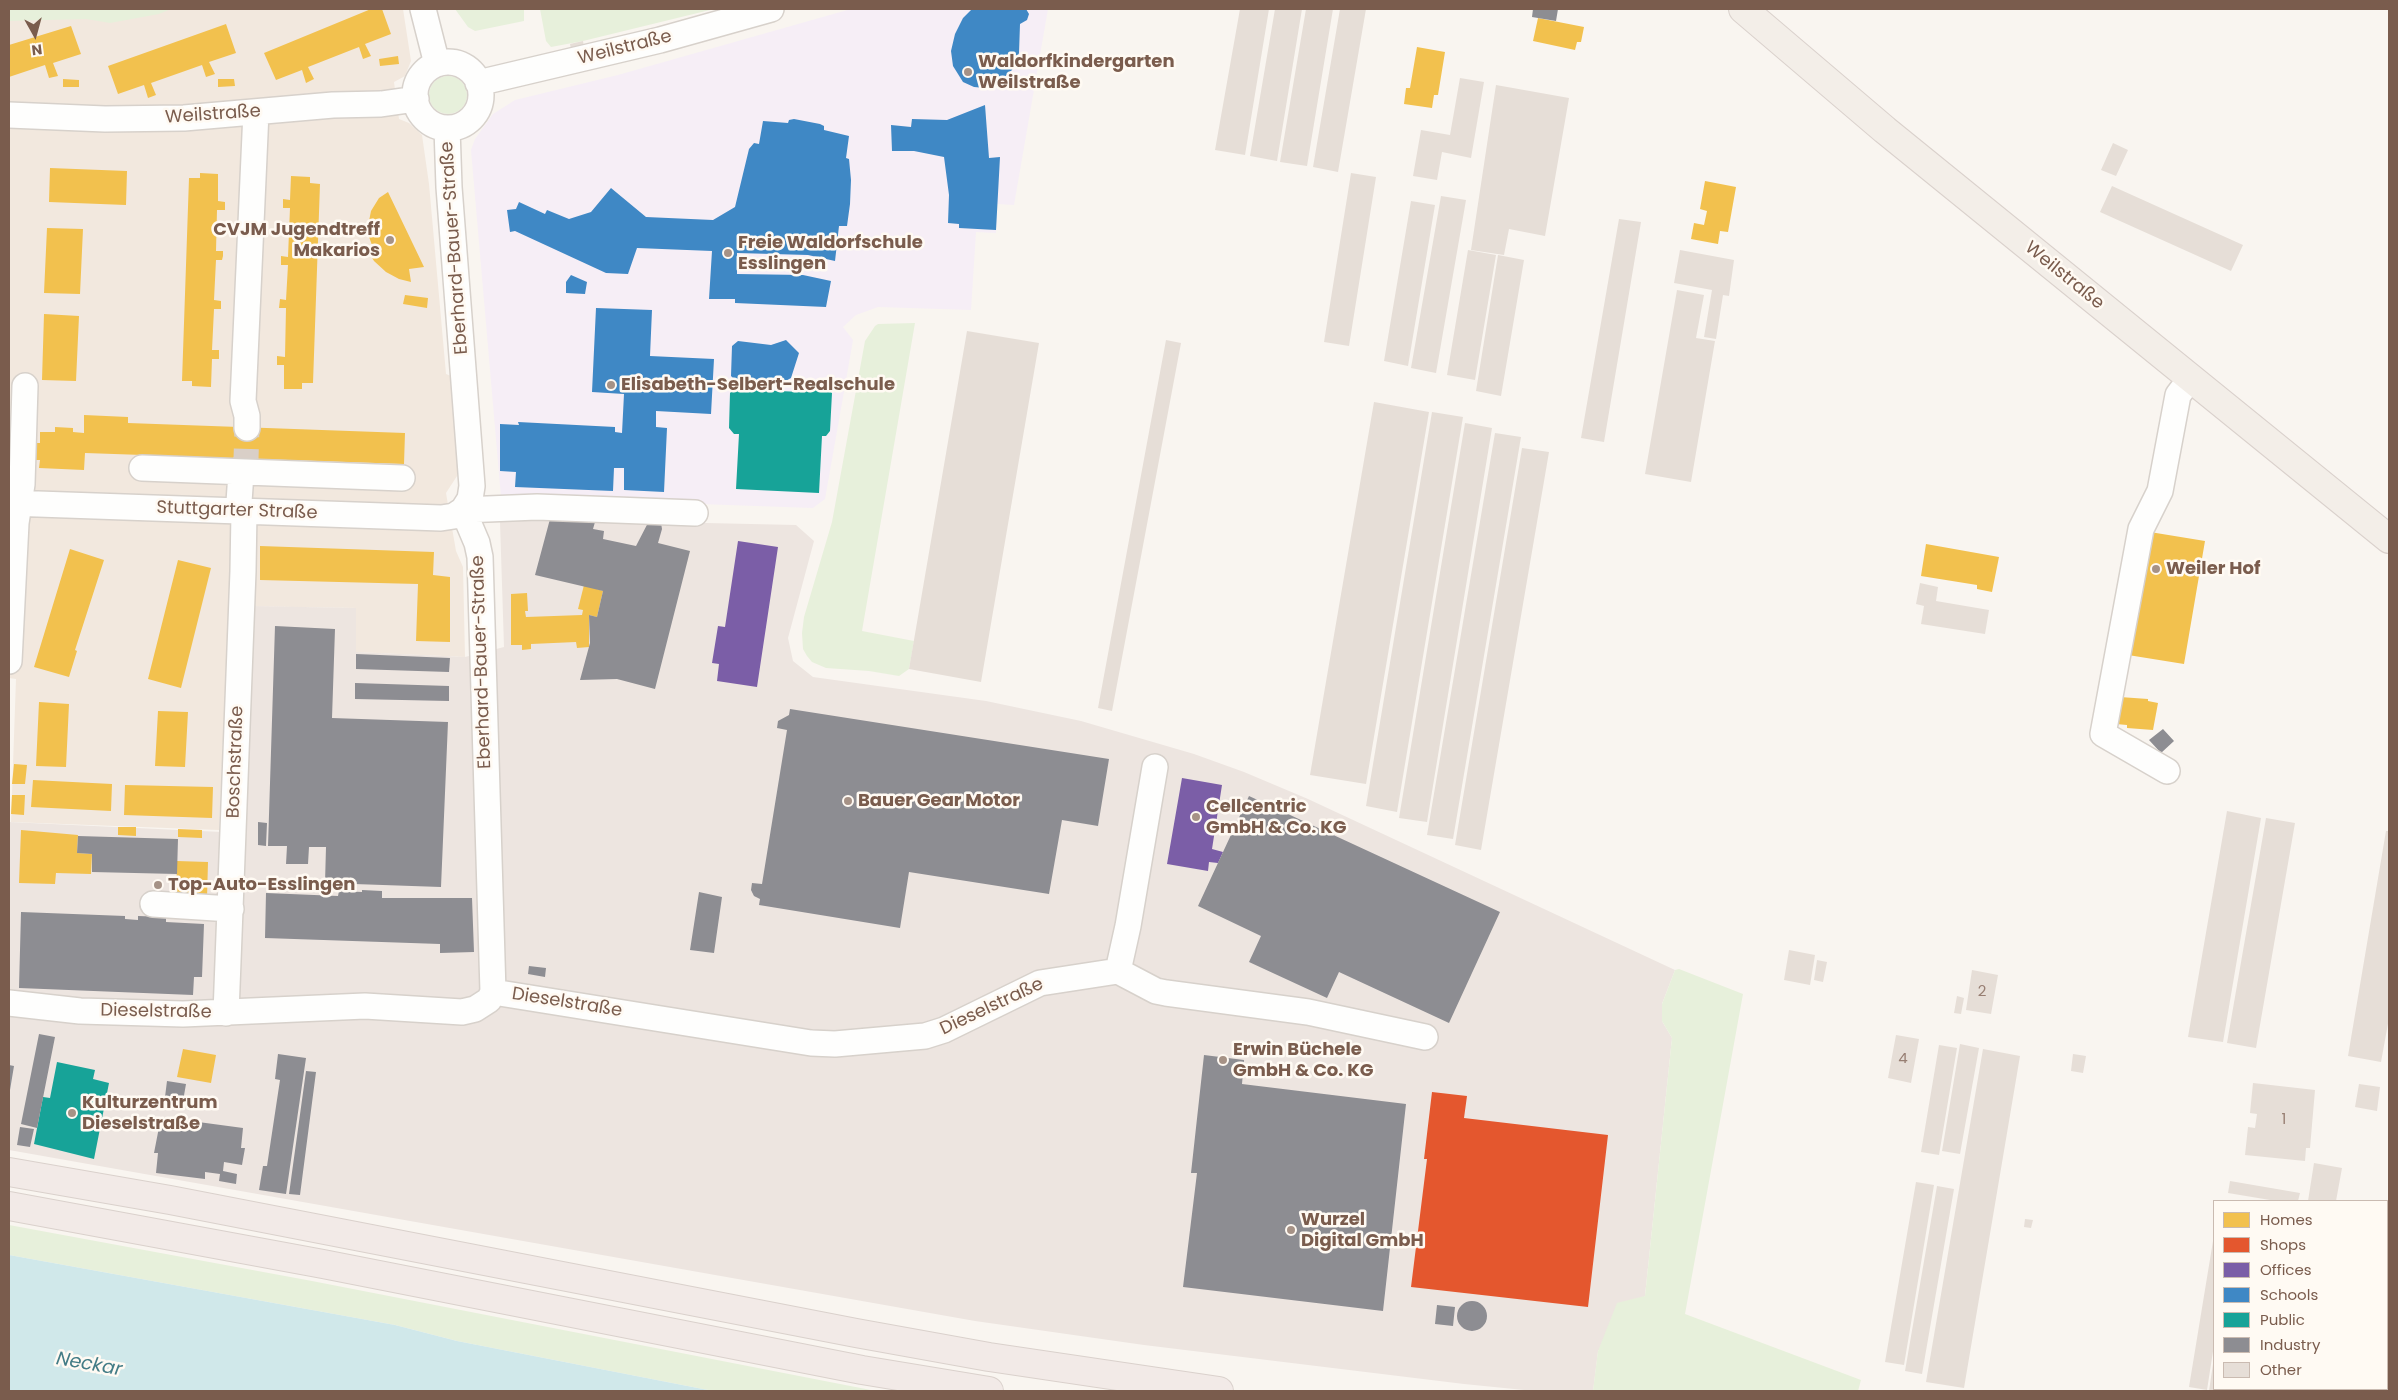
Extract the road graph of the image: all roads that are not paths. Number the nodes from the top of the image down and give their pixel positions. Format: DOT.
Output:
graph roads {
  1 [pos="423,9"];
  2 [pos="772,9"];
  3 [pos="1743,9"];
  4 [pos="437,64"];
  5 [pos="478,83"];
  6 [pos="416,99"];
  7 [pos="256,112"];
  8 [pos="9,115"];
  9 [pos="447,128"];
  10 [pos="2191,378"];
  11 [pos="25,386"];
  12 [pos="247,428"];
  13 [pos="142,468"];
  14 [pos="241,473"];
  15 [pos="402,478"];
  16 [pos="14,503"];
  17 [pos="463,510"];
  18 [pos="244,512"];
  19 [pos="695,513"];
  20 [pos="2389,539"];
  21 [pos="9,661"];
  22 [pos="1155,767"];
  23 [pos="2167,772"];
  24 [pos="153,904"];
  25 [pos="230,909"];
  26 [pos="1118,971"];
  27 [pos="493,992"];
  28 [pos="9,1003"];
  29 [pos="226,1013"];
  30 [pos="1425,1037"];
  31 [pos="9,1172"];
  32 [pos="9,1206"];
  33 [pos="989,1391"];
  34 [pos="1219,1391"];
  1 -- 4 [label="street"];
  2 -- 5 [label="street, Weilstraße"];
  3 -- 10 [label="main road, Weilstraße"];
  4 -- 5 [label="street"];
  4 -- 6 [label="street"];
  5 -- 9 [label="street"];
  6 -- 7 [label="street, Weilstraße"];
  6 -- 9 [label="street"];
  7 -- 8 [label="street, Weilstraße"];
  7 -- 12 [label="street"];
  9 -- 17 [label="street, Eberhard-Bauer-Straße"];
  10 -- 20 [label="main road, Weilstraße"];
  10 -- 23 [label="street"];
  11 -- 16 [label="street"];
  13 -- 14 [label="street"];
  14 -- 15 [label="street"];
  14 -- 18 [label="street, Boschstraße"];
  16 -- 18 [label="street, Stuttgarter Straße"];
  16 -- 21 [label="street"];
  17 -- 18 [label="street, Stuttgarter Straße"];
  17 -- 19 [label="street, Stuttgarter Straße"];
  17 -- 27 [label="street, Eberhard-Bauer-Straße"];
  18 -- 25 [label="street, Boschstraße"];
  22 -- 26 [label="street"];
  24 -- 25 [label="street"];
  25 -- 29 [label="street, Boschstraße"];
  26 -- 27 [label="street, Dieselstraße"];
  26 -- 30 [label="street"];
  27 -- 29 [label="street, Dieselstraße"];
  28 -- 29 [label="street, Dieselstraße"];
  31 -- 34 [label="highway"];
  32 -- 33 [label="highway"];
}
